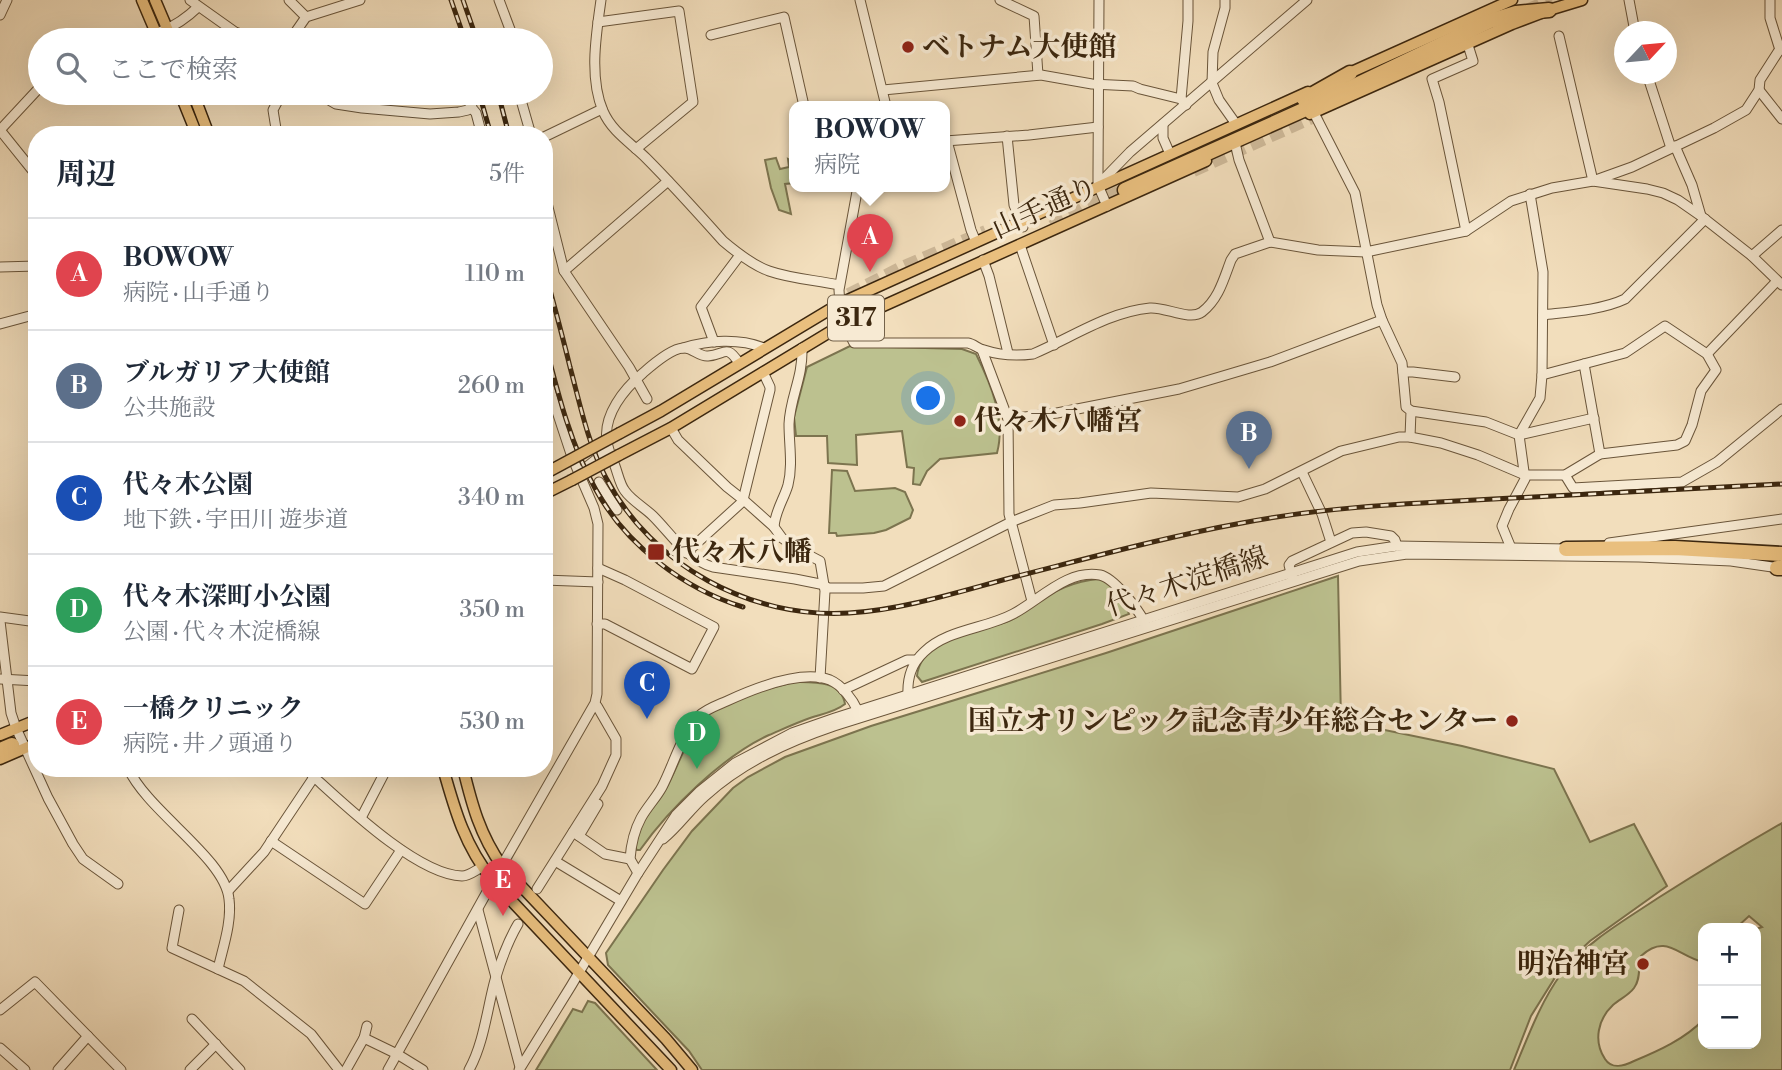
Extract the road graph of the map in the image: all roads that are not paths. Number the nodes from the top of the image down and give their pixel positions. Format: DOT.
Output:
graph roads {
  1 [pos="7,0"];
  2 [pos="142,0"];
  3 [pos="155,0"];
  4 [pos="289,0"];
  5 [pos="358,0"];
  6 [pos="499,0"];
  7 [pos="601,0"];
  8 [pos="860,0"];
  9 [pos="1000,0"];
  10 [pos="1099,0"];
  11 [pos="1188,0"];
  12 [pos="1226,0"];
  13 [pos="1307,0"];
  14 [pos="1582,0"];
  15 [pos="1629,0"];
  16 [pos="1770,0"];
  17 [pos="1506,1"];
  18 [pos="194,2"];
  19 [pos="1549,10"];
  20 [pos="0,16"];
  21 [pos="306,17"];
  22 [pos="1633,21"];
  23 [pos="598,22"];
  24 [pos="153,28"];
  25 [pos="167,28"];
  26 [pos="169,28"];
  27 [pos="230,28"];
  28 [pos="298,28"];
  29 [pos="508,28"];
  30 [pos="711,35"];
  31 [pos="1559,36"];
  32 [pos="1468,45"];
  33 [pos="1781,50"];
  34 [pos="1350,73"];
  35 [pos="1038,75"];
  36 [pos="1212,83"];
  37 [pos="1098,84"];
  38 [pos="1651,84"];
  39 [pos="883,90"];
  40 [pos="1759,90"];
  41 [pos="28,100"];
  42 [pos="803,101"];
  43 [pos="885,101"];
  44 [pos="1183,102"];
  45 [pos="185,105"];
  46 [pos="197,105"];
  47 [pos="276,105"];
  48 [pos="344,105"];
  49 [pos="522,105"];
  50 [pos="471,107"];
  51 [pos="602,109"];
  52 [pos="1314,113"];
  53 [pos="1782,119"];
  54 [pos="1163,124"];
  55 [pos="1236,124"];
  56 [pos="193,126"];
  57 [pos="205,126"];
  58 [pos="276,126"];
  59 [pos="479,126"];
  60 [pos="528,126"];
  61 [pos="1098,127"];
  62 [pos="0,130"];
  63 [pos="553,133"];
  64 [pos="1007,136"];
  65 [pos="950,141"];
  66 [pos="1236,147"];
  67 [pos="1673,147"];
  68 [pos="636,149"];
  69 [pos="1170,154"];
  70 [pos="950,155"];
  71 [pos="28,165"];
  72 [pos="668,181"];
  73 [pos="1593,181"];
  74 [pos="1098,186"];
  75 [pos="857,192"];
  76 [pos="1531,194"];
  77 [pos="1107,206"];
  78 [pos="1703,217"];
  79 [pos="1022,224"];
  80 [pos="1066,225"];
  81 [pos="553,227"];
  82 [pos="1782,230"];
  83 [pos="1466,231"];
  84 [pos="981,240"];
  85 [pos="1270,242"];
  86 [pos="1020,245"];
  87 [pos="1366,252"];
  88 [pos="740,255"];
  89 [pos="1752,256"];
  90 [pos="983,260"];
  91 [pos="28,266"];
  92 [pos="0,267"];
  93 [pos="564,271"];
  94 [pos="940,280"];
  95 [pos="1780,283"];
  96 [pos="839,285"];
  97 [pos="876,286"];
  98 [pos="839,304"];
  99 [pos="28,316"];
  100 [pos="1543,316"];
  101 [pos="1382,320"];
  102 [pos="0,324"];
  103 [pos="844,324"];
  104 [pos="714,342"];
  105 [pos="1054,345"];
  106 [pos="682,348"];
  107 [pos="764,348"];
  108 [pos="802,348"];
  109 [pos="982,350"];
  110 [pos="1008,353"];
  111 [pos="1707,354"];
  112 [pos="739,363"];
  113 [pos="1584,364"];
  114 [pos="763,372"];
  115 [pos="1403,372"];
  116 [pos="1542,375"];
  117 [pos="1455,377"];
  118 [pos="636,379"];
  119 [pos="553,399"];
  120 [pos="647,399"];
  121 [pos="1782,409"];
  122 [pos="1411,411"];
  123 [pos="1594,418"];
  124 [pos="1008,419"];
  125 [pos="671,428"];
  126 [pos="1519,435"];
  127 [pos="1410,437"];
  128 [pos="614,452"];
  129 [pos="1600,454"];
  130 [pos="572,457"];
  131 [pos="553,464"];
  132 [pos="553,469"];
  133 [pos="1302,472"];
  134 [pos="1525,475"];
  135 [pos="1565,475"];
  136 [pos="575,476"];
  137 [pos="599,482"];
  138 [pos="553,489"];
  139 [pos="743,500"];
  140 [pos="617,510"];
  141 [pos="1782,519"];
  142 [pos="1011,522"];
  143 [pos="774,527"];
  144 [pos="1331,542"];
  145 [pos="1397,546"];
  146 [pos="1511,548"];
  147 [pos="1566,549"];
  148 [pos="686,553"];
  149 [pos="1781,565"];
  150 [pos="598,568"];
  151 [pos="1292,577"];
  152 [pos="553,580"];
  153 [pos="598,582"];
  154 [pos="824,586"];
  155 [pos="1032,601"];
  156 [pos="0,619"];
  157 [pos="28,621"];
  158 [pos="1144,621"];
  159 [pos="597,624"];
  160 [pos="916,660"];
  161 [pos="3,678"];
  162 [pos="820,678"];
  163 [pos="28,680"];
  164 [pos="843,690"];
  165 [pos="908,696"];
  166 [pos="597,706"];
  167 [pos="858,711"];
  168 [pos="28,727"];
  169 [pos="9,741"];
  170 [pos="28,742"];
  171 [pos="0,758"];
  172 [pos="28,769"];
  173 [pos="33,777"];
  174 [pos="135,777"];
  175 [pos="314,777"];
  176 [pos="382,777"];
  177 [pos="446,777"];
  178 [pos="465,777"];
  179 [pos="598,804"];
  180 [pos="361,818"];
  181 [pos="576,834"];
  182 [pos="271,841"];
  183 [pos="659,842"];
  184 [pos="401,850"];
  185 [pos="630,859"];
  186 [pos="555,861"];
  187 [pos="502,866"];
  188 [pos="482,867"];
  189 [pos="638,873"];
  190 [pos="493,881"];
  191 [pos="118,884"];
  192 [pos="537,889"];
  193 [pos="228,891"];
  194 [pos="621,901"];
  195 [pos="179,910"];
  196 [pos="478,910"];
  197 [pos="519,924"];
  198 [pos="588,957"];
  199 [pos="218,969"];
  200 [pos="579,972"];
  201 [pos="495,979"];
  202 [pos="0,1010"];
  203 [pos="192,1018"];
  204 [pos="367,1026"];
  205 [pos="89,1036"];
  206 [pos="364,1038"];
  207 [pos="216,1044"];
  208 [pos="0,1048"];
  209 [pos="397,1054"];
  210 [pos="519,1069"];
  211 [pos="24,1070"];
  212 [pos="58,1070"];
  213 [pos="121,1070"];
  214 [pos="190,1070"];
  215 [pos="240,1070"];
  216 [pos="339,1070"];
  217 [pos="346,1070"];
  218 [pos="388,1070"];
  219 [pos="423,1070"];
  220 [pos="469,1070"];
  221 [pos="671,1070"];
  222 [pos="692,1070"];
  1 -- 20 [label="street"];
  2 -- 24 [label="main road"];
  3 -- 25 [label="main road"];
  4 -- 21 [label="street"];
  5 -- 21 [label="street"];
  6 -- 29 [label="street"];
  7 -- 23 [label="street"];
  8 -- 39 [label="street"];
  9 -- 35 [label="street"];
  10 -- 37 [label="street"];
  11 -- 44 [label="street"];
  12 -- 36 [label="street"];
  13 -- 36 [label="street"];
  14 -- 19 [label="main road, 山手通り / 317"];
  15 -- 22 [label="street"];
  16 -- 33 [label="street"];
  17 -- 34 [label="main road, 山手通り / 317"];
  18 -- 26 [label="street"];
  18 -- 27 [label="street"];
  19 -- 32 [label="main road, 山手通り / 317"];
  19 -- 34 [label="highway"];
  21 -- 28 [label="street"];
  23 -- 51 [label="street"];
  23 -- 68 [label="street"];
  30 -- 42 [label="street"];
  31 -- 73 [label="street"];
  32 -- 52 [label="main road, 山手通り / 317"];
  32 -- 83 [label="street"];
  33 -- 40 [label="street"];
  34 -- 55 [label="main road, 山手通り / 317"];
  35 -- 37 [label="street"];
  35 -- 39 [label="street"];
  36 -- 44 [label="street"];
  36 -- 55 [label="street"];
  37 -- 44 [label="street"];
  37 -- 61 [label="street"];
  38 -- 67 [label="street"];
  39 -- 43 [label="street"];
  40 -- 53 [label="street"];
  40 -- 67 [label="street"];
  41 -- 62 [label="street"];
  44 -- 54 [label="street"];
  45 -- 56 [label="main road"];
  46 -- 57 [label="main road"];
  47 -- 58 [label="street"];
  48 -- 50 [label="street"];
  49 -- 60 [label="street"];
  50 -- 59 [label="street"];
  51 -- 63 [label="street"];
  51 -- 68 [label="street"];
  52 -- 66 [label="main road, 山手通り / 317"];
  52 -- 87 [label="street"];
  54 -- 69 [label="street"];
  54 -- 74 [label="street"];
  55 -- 69 [label="main road, 山手通り / 317"];
  61 -- 64 [label="street"];
  61 -- 74 [label="street"];
  62 -- 71 [label="street"];
  64 -- 65 [label="street"];
  64 -- 79 [label="street"];
  66 -- 77 [label="main road, 山手通り / 317"];
  66 -- 85 [label="street"];
  67 -- 73 [label="street"];
  67 -- 78 [label="street"];
  68 -- 72 [label="street"];
  69 -- 74 [label="main road, 山手通り / 317"];
  70 -- 84 [label="street"];
  72 -- 88 [label="street"];
  72 -- 93 [label="street"];
  73 -- 76 [label="street"];
  73 -- 78 [label="street"];
  74 -- 77 [label="street"];
  74 -- 79 [label="main road, 山手通り / 317"];
  75 -- 96 [label="street"];
  76 -- 83 [label="street"];
  76 -- 100 [label="street"];
  77 -- 80 [label="main road, 山手通り / 317"];
  78 -- 89 [label="street"];
  78 -- 100 [label="street"];
  79 -- 80 [label="main road"];
  79 -- 84 [label="main road, 山手通り / 317"];
  80 -- 86 [label="main road, 山手通り / 317"];
  81 -- 93 [label="street"];
  82 -- 89 [label="street"];
  83 -- 87 [label="street"];
  84 -- 97 [label="main road, 山手通り / 317"];
  85 -- 87 [label="street"];
  85 -- 105 [label="street"];
  86 -- 90 [label="main road, 山手通り / 317"];
  86 -- 105 [label="street"];
  87 -- 101 [label="street"];
  88 -- 96 [label="street"];
  88 -- 104 [label="street"];
  89 -- 95 [label="street"];
  90 -- 94 [label="main road, 山手通り / 317"];
  90 -- 110 [label="street"];
  91 -- 92 [label="street"];
  93 -- 118 [label="street"];
  94 -- 97 [label="main road"];
  94 -- 103 [label="main road, 山手通り / 317"];
  95 -- 111 [label="street"];
  96 -- 98 [label="street"];
  97 -- 98 [label="main road, 山手通り / 317"];
  98 -- 103 [label="street"];
  98 -- 107 [label="main road, 山手通り / 317"];
  99 -- 102 [label="street"];
  100 -- 116 [label="street"];
  101 -- 115 [label="street"];
  101 -- 124 [label="street"];
  103 -- 108 [label="main road, 山手通り / 317"];
  103 -- 109 [label="street"];
  104 -- 106 [label="street"];
  104 -- 107 [label="street"];
  105 -- 110 [label="street"];
  106 -- 112 [label="street"];
  106 -- 118 [label="street"];
  107 -- 112 [label="main road, 山手通り / 317"];
  108 -- 114 [label="main road, 山手通り / 317"];
  108 -- 143 [label="street"];
  109 -- 110 [label="street"];
  109 -- 124 [label="street"];
  111 -- 113 [label="street"];
  111 -- 129 [label="street"];
  112 -- 132 [label="main road, 山手通り / 317, bridge"];
  113 -- 116 [label="street"];
  113 -- 123 [label="street"];
  114 -- 125 [label="main road, 山手通り / 317"];
  114 -- 139 [label="street"];
  115 -- 117 [label="street"];
  115 -- 122 [label="street"];
  116 -- 126 [label="street"];
  118 -- 120 [label="street"];
  118 -- 128 [label="street"];
  119 -- 130 [label="street"];
  121 -- 135 [label="street"];
  122 -- 126 [label="street"];
  122 -- 127 [label="street"];
  123 -- 126 [label="street"];
  123 -- 129 [label="street"];
  124 -- 142 [label="street"];
  125 -- 128 [label="main road, 山手通り / 317"];
  125 -- 139 [label="street"];
  126 -- 134 [label="street"];
  127 -- 133 [label="street"];
  127 -- 134 [label="street"];
  128 -- 136 [label="main road, 山手通り / 317, bridge"];
  128 -- 148 [label="street"];
  129 -- 135 [label="street"];
  130 -- 131 [label="street"];
  130 -- 136 [label="street"];
  133 -- 142 [label="street"];
  133 -- 144 [label="street"];
  134 -- 135 [label="street"];
  134 -- 146 [label="street"];
  136 -- 138 [label="main road, 山手通り / 317"];
  136 -- 150 [label="street"];
  137 -- 140 [label="street"];
  139 -- 143 [label="street"];
  139 -- 148 [label="street"];
  141 -- 147 [label="street, 代々木淀橋線"];
  142 -- 154 [label="street"];
  142 -- 155 [label="street"];
  143 -- 154 [label="street"];
  144 -- 145 [label="street"];
  144 -- 151 [label="street"];
  145 -- 146 [label="street, 代々木淀橋線"];
  145 -- 151 [label="street, 代々木淀橋線"];
  146 -- 147 [label="street, 代々木淀橋線"];
  147 -- 149 [label="highway"];
  148 -- 154 [label="street"];
  149 -- 151 [label="street, 代々木淀橋線"];
  150 -- 153 [label="street"];
  150 -- 159 [label="street"];
  151 -- 158 [label="street, 代々木淀橋線"];
  151 -- 183 [label="street, 代々木淀橋線"];
  152 -- 153 [label="street"];
  153 -- 159 [label="street"];
  154 -- 162 [label="street"];
  155 -- 158 [label="street"];
  155 -- 160 [label="street"];
  156 -- 157 [label="street"];
  156 -- 161 [label="street"];
  158 -- 165 [label="street, 代々木淀橋線"];
  159 -- 187 [label="street"];
  160 -- 164 [label="street"];
  160 -- 165 [label="street"];
  161 -- 163 [label="street"];
  161 -- 169 [label="street"];
  162 -- 164 [label="street"];
  162 -- 185 [label="street"];
  164 -- 167 [label="street"];
  165 -- 167 [label="street, 代々木淀橋線"];
  166 -- 181 [label="street"];
  167 -- 183 [label="street, 代々木淀橋線"];
  168 -- 169 [label="main road"];
  169 -- 170 [label="main road"];
  169 -- 171 [label="main road"];
  169 -- 172 [label="street"];
  173 -- 191 [label="street"];
  174 -- 193 [label="street"];
  175 -- 180 [label="street"];
  175 -- 182 [label="street"];
  176 -- 180 [label="street"];
  177 -- 188 [label="main road"];
  178 -- 187 [label="main road"];
  179 -- 181 [label="street"];
  180 -- 184 [label="street"];
  181 -- 185 [label="street"];
  181 -- 186 [label="street"];
  182 -- 184 [label="street"];
  182 -- 193 [label="street"];
  183 -- 189 [label="street, 代々木淀橋線"];
  184 -- 188 [label="street"];
  185 -- 189 [label="street"];
  186 -- 192 [label="street"];
  186 -- 194 [label="street"];
  187 -- 190 [label="street"];
  187 -- 198 [label="main road"];
  188 -- 190 [label="main road"];
  189 -- 194 [label="street, 代々木淀橋線"];
  190 -- 196 [label="street"];
  190 -- 200 [label="main road"];
  193 -- 199 [label="street"];
  194 -- 198 [label="street, 代々木淀橋線"];
  195 -- 199 [label="street"];
  196 -- 201 [label="street"];
  196 -- 209 [label="street"];
  197 -- 201 [label="street"];
  198 -- 200 [label="street, 代々木淀橋線"];
  198 -- 222 [label="main road"];
  199 -- 216 [label="street"];
  200 -- 210 [label="street, 代々木淀橋線"];
  200 -- 221 [label="main road"];
  201 -- 210 [label="street"];
  201 -- 220 [label="street"];
  202 -- 205 [label="street"];
  203 -- 207 [label="street"];
  204 -- 206 [label="street"];
  205 -- 212 [label="street"];
  205 -- 213 [label="street"];
  206 -- 209 [label="street"];
  206 -- 217 [label="street"];
  207 -- 214 [label="street"];
  207 -- 215 [label="street"];
  208 -- 211 [label="street"];
  209 -- 218 [label="street"];
  209 -- 219 [label="street"];
}
